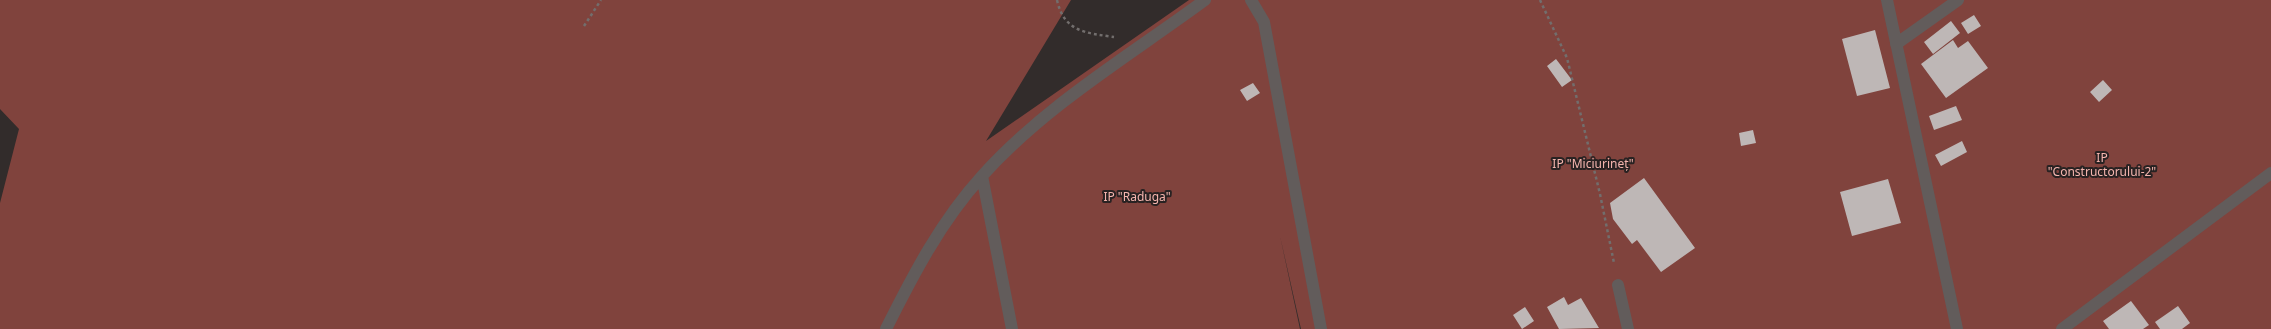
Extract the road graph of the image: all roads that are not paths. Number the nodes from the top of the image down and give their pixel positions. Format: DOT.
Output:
graph roads {
  1 [pos="1205,0"];
  2 [pos="1251,0"];
  3 [pos="1887,0"];
  4 [pos="1958,0"];
  5 [pos="1896,44"];
  6 [pos="2271,173"];
  7 [pos="982,176"];
  8 [pos="1618,285"];
  9 [pos="886,329"];
  10 [pos="1012,329"];
  11 [pos="1321,329"];
  12 [pos="1628,329"];
  13 [pos="1957,329"];
  14 [pos="2062,329"];
  1 -- 7 [label="street"];
  2 -- 11 [label="street"];
  3 -- 5 [label="street"];
  4 -- 5 [label="street"];
  5 -- 13 [label="street"];
  6 -- 14 [label="street"];
  7 -- 9 [label="street"];
  7 -- 10 [label="street"];
  8 -- 12 [label="street"];
}
